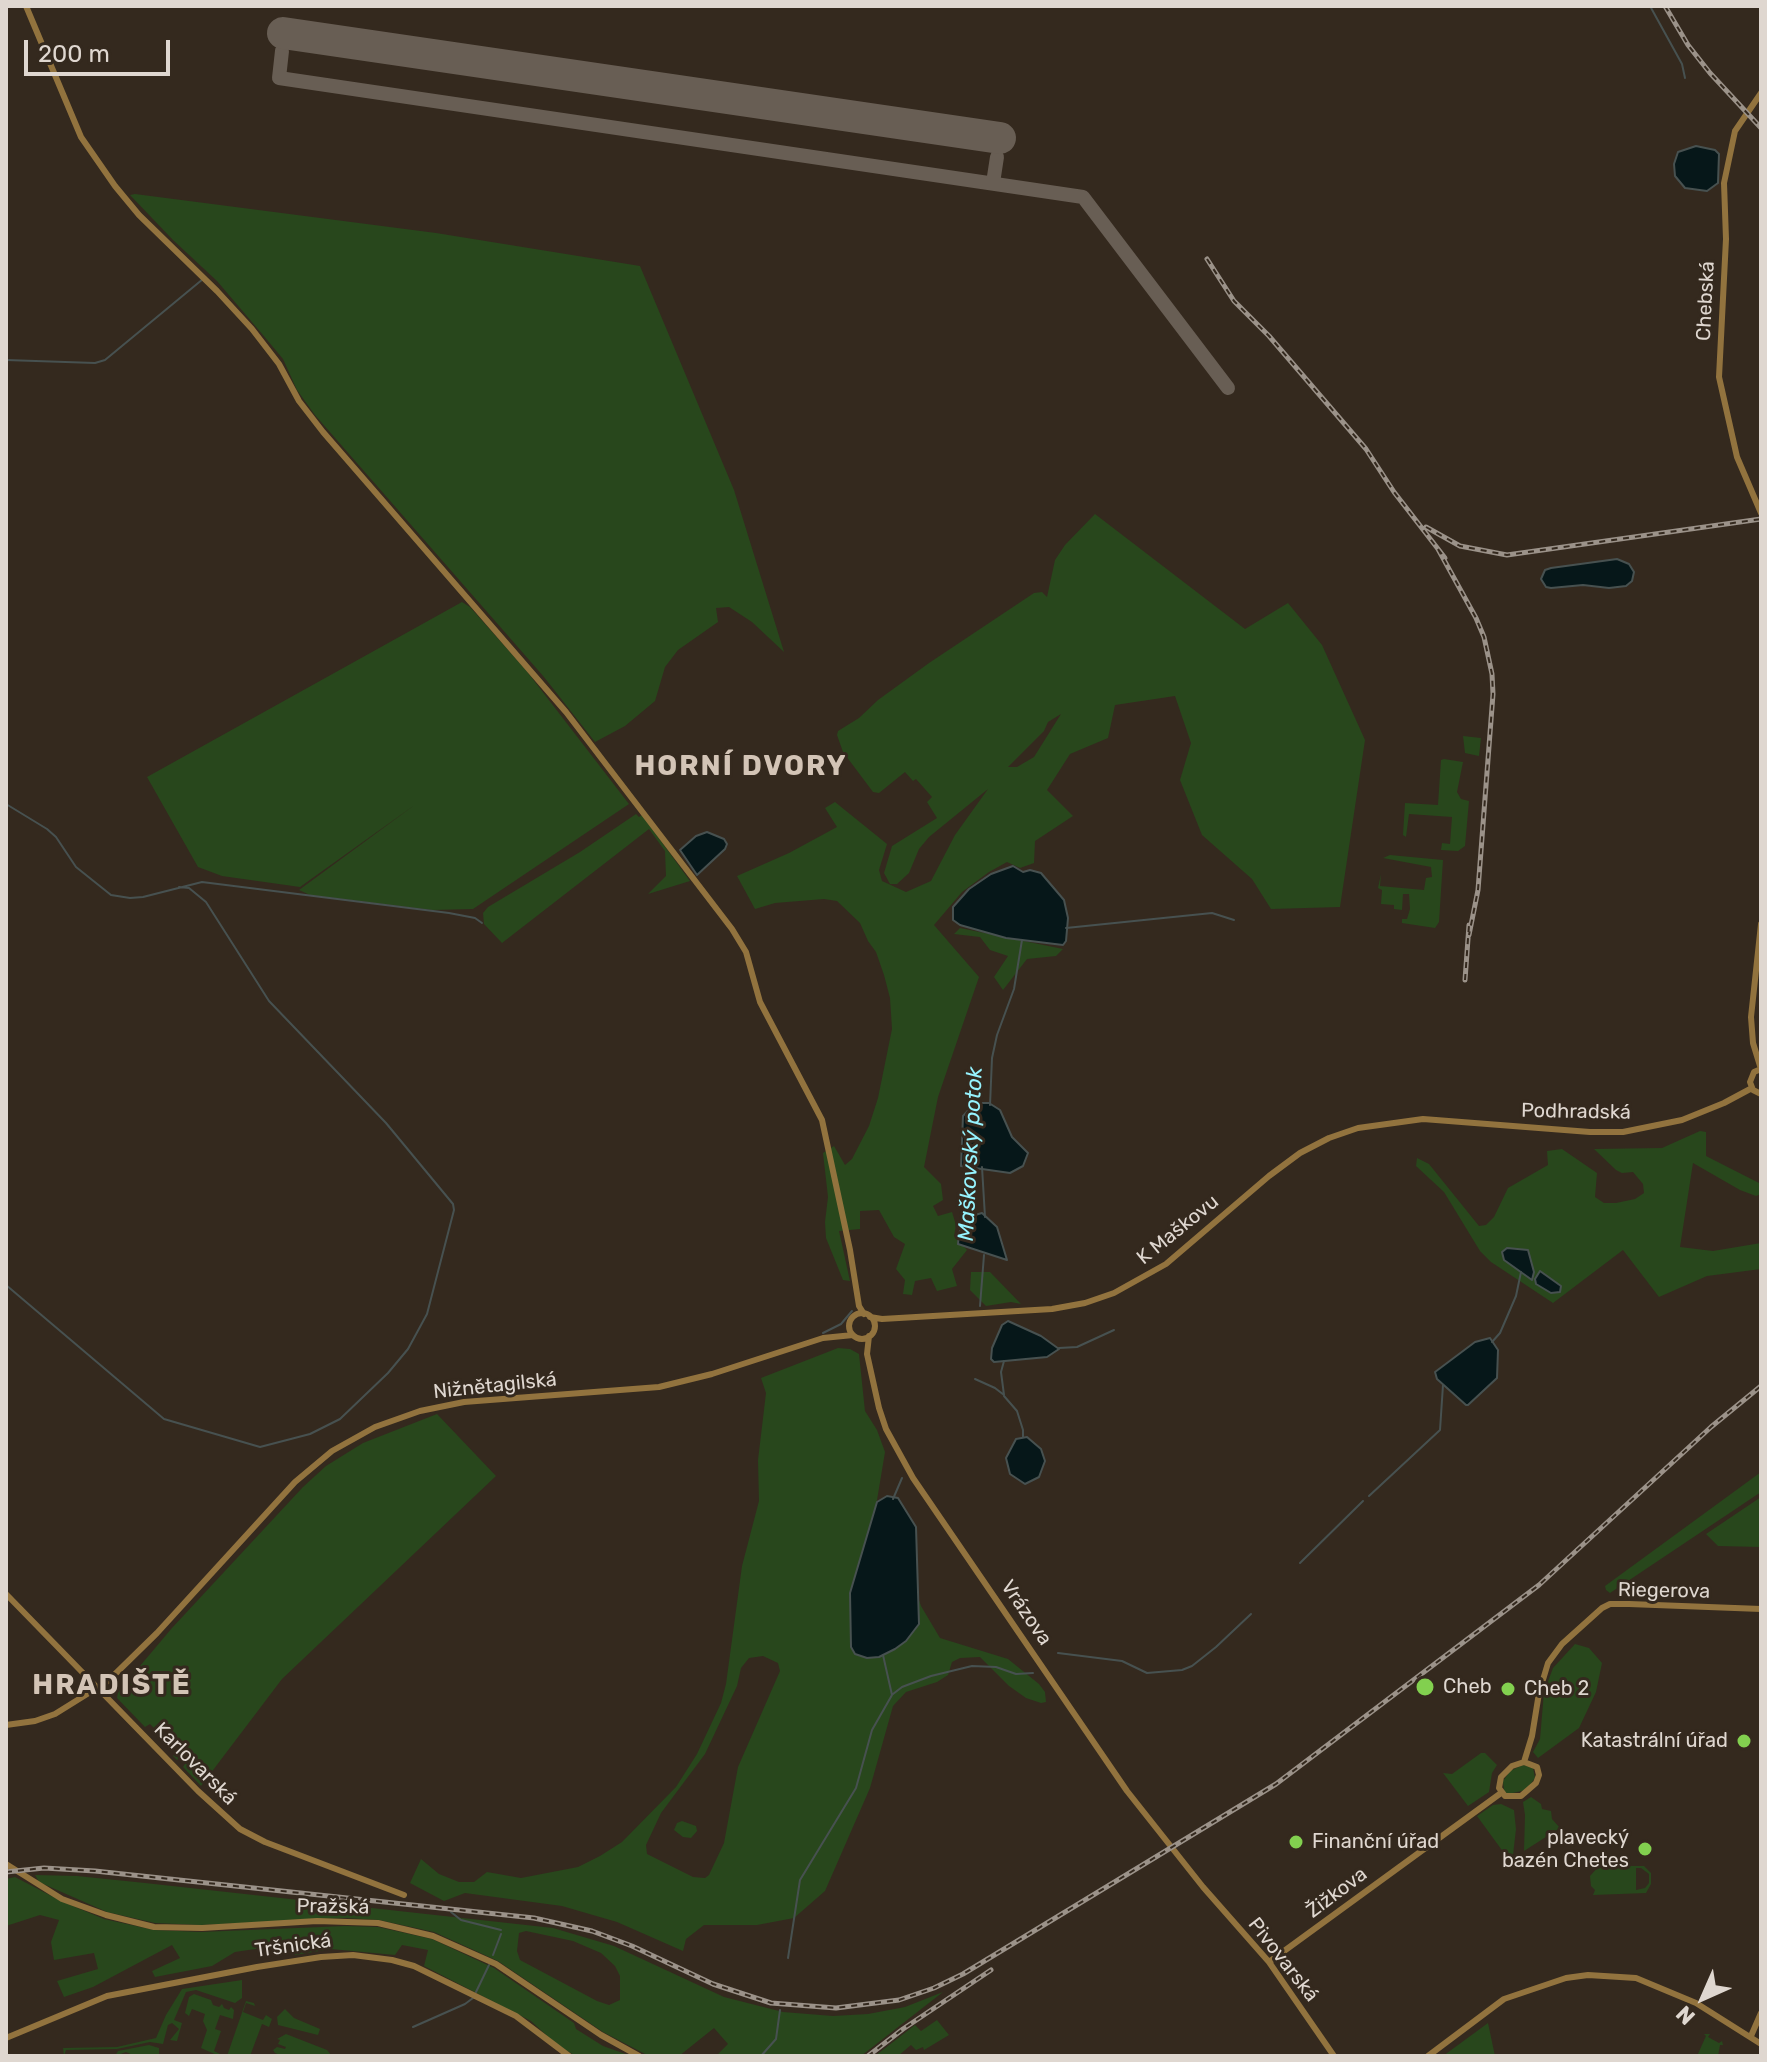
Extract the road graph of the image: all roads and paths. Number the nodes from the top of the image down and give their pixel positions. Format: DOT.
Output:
graph roads {
  1 [pos="26,6"];
  2 [pos="1761,93"];
  3 [pos="1761,513"];
  4 [pos="1761,924"];
  5 [pos="1761,1069"];
  6 [pos="1752,1088"];
  7 [pos="1761,1094"];
  8 [pos="1391,1121"];
  9 [pos="859,1306"];
  10 [pos="867,1315"];
  11 [pos="855,1316"];
  12 [pos="898,1318"];
  13 [pos="849,1323"];
  14 [pos="874,1329"];
  15 [pos="855,1336"];
  16 [pos="869,1336"];
  17 [pos="823,1338"];
  18 [pos="867,1354"];
  19 [pos="6,1594"];
  20 [pos="1761,1609"];
  21 [pos="97,1689"];
  22 [pos="6,1725"];
  23 [pos="1524,1762"];
  24 [pos="1501,1793"];
  25 [pos="6,1864"];
  26 [pos="1203,1887"];
  27 [pos="404,1895"];
  28 [pos="1269,1962"];
  29 [pos="1761,2013"];
  30 [pos="1751,2036"];
  31 [pos="6,2038"];
  32 [pos="1761,2044"];
  33 [pos="569,2056"];
  34 [pos="639,2056"];
  35 [pos="1334,2056"];
  36 [pos="1428,2056"];
  1 -- 9 [label="street"];
  2 -- 3 [label="street, Chebská"];
  4 -- 5 [label="street"];
  5 -- 6 [label="street"];
  6 -- 7 [label="street"];
  6 -- 8 [label="street, Podhradská"];
  8 -- 12 [label="street, K Maškovu"];
  9 -- 10 [label="street"];
  9 -- 11 [label="street"];
  10 -- 11 [label="street"];
  10 -- 12 [label="street, K Maškovu"];
  10 -- 14 [label="street"];
  11 -- 13 [label="street"];
  12 -- 14 [label="street"];
  13 -- 15 [label="street"];
  13 -- 17 [label="street"];
  14 -- 16 [label="street"];
  15 -- 16 [label="street"];
  15 -- 17 [label="street, Nižnětagilská"];
  15 -- 18 [label="street"];
  16 -- 18 [label="street, Vrázova"];
  17 -- 21 [label="street, Nižnětagilská"];
  18 -- 26 [label="street, Vrázova"];
  19 -- 21 [label="street, Karlovarská"];
  20 -- 23 [label="street, Riegerova"];
  21 -- 22 [label="street, Nižnětagilská"];
  21 -- 27 [label="street, Karlovarská"];
  23 -- 24 [label="street"];
  23 -- 24 [label="street"];
  24 -- 28 [label="street, Žižkova"];
  25 -- 34 [label="street, Pražská"];
  26 -- 28 [label="street, Pivovarská"];
  28 -- 35 [label="street, Pivovarská"];
  29 -- 30 [label="street"];
  30 -- 32 [label="street"];
  30 -- 36 [label="street"];
  31 -- 33 [label="street, Tršnická"];
}
